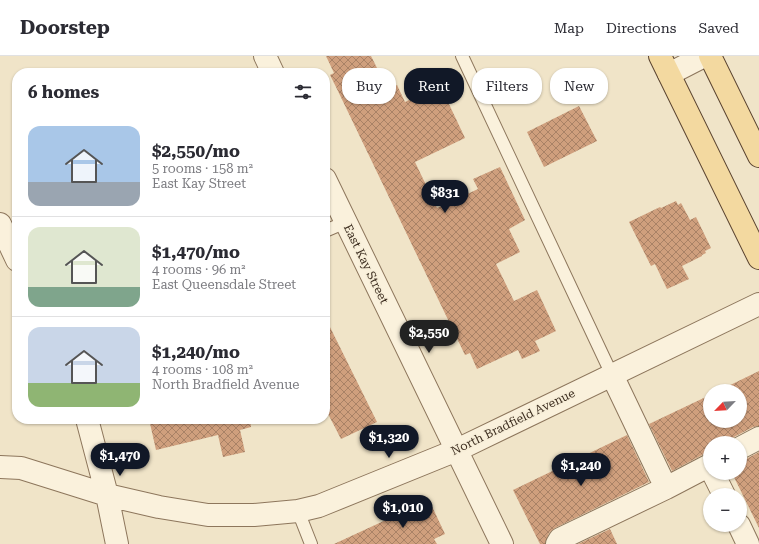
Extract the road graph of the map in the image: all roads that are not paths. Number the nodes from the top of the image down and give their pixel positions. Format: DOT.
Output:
graph roads {
  1 [pos="265,56"];
  2 [pos="462,56"];
  3 [pos="704,56"];
  4 [pos="710,56"];
  5 [pos="665,65"];
  6 [pos="271,68"];
  7 [pos="759,156"];
  8 [pos="330,189"];
  9 [pos="346,222"];
  10 [pos="0,224"];
  11 [pos="330,229"];
  12 [pos="12,249"];
  13 [pos="759,258"];
  14 [pos="759,304"];
  15 [pos="612,375"];
  16 [pos="88,424"];
  17 [pos="759,438"];
  18 [pos="747,444"];
  19 [pos="457,450"];
  20 [pos="0,467"];
  21 [pos="703,469"];
  22 [pos="666,488"];
  23 [pos="107,495"];
  24 [pos="298,511"];
  25 [pos="742,532"];
  26 [pos="117,544"];
  27 [pos="311,544"];
  28 [pos="502,544"];
  29 [pos="557,544"];
  30 [pos="748,544"];
  1 -- 6 [label="street"];
  2 -- 15 [label="lane"];
  3 -- 5 [label="street"];
  4 -- 7 [label="main road"];
  5 -- 13 [label="main road"];
  8 -- 9 [label="street, East Kay Street"];
  9 -- 11 [label="lane"];
  9 -- 19 [label="street, East Kay Street"];
  10 -- 12 [label="street"];
  14 -- 15 [label="street, North Bradfield Avenue"];
  15 -- 19 [label="street, North Bradfield Avenue"];
  15 -- 22 [label="street"];
  16 -- 23 [label="street"];
  17 -- 18 [label="street"];
  19 -- 24 [label="street, North Bradfield Avenue"];
  19 -- 28 [label="street, East Kay Street"];
  20 -- 23 [label="street, North Bradfield Avenue"];
  21 -- 22 [label="street"];
  22 -- 29 [label="street"];
  23 -- 24 [label="street, North Bradfield Avenue"];
  23 -- 26 [label="street"];
  24 -- 27 [label="lane"];
  25 -- 30 [label="street"];
}
